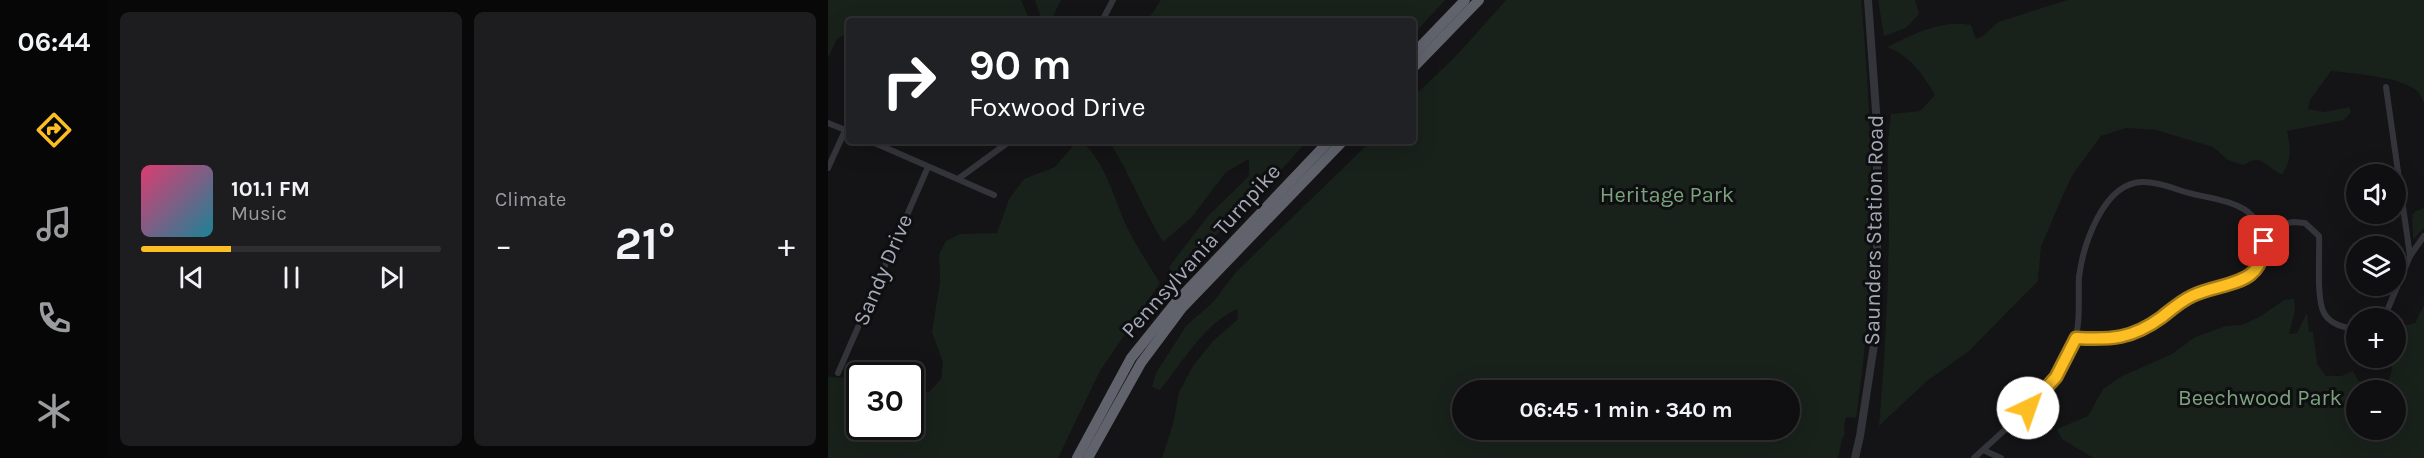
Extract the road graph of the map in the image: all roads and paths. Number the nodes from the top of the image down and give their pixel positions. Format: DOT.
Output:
graph roads {
  1 [pos="1113,0"];
  2 [pos="1465,0"];
  3 [pos="1479,0"];
  4 [pos="1868,0"];
  5 [pos="1104,18"];
  6 [pos="1416,51"];
  7 [pos="1416,65"];
  8 [pos="2386,87"];
  9 [pos="828,123"];
  10 [pos="846,131"];
  11 [pos="846,133"];
  12 [pos="877,144"];
  13 [pos="1006,144"];
  14 [pos="1326,144"];
  15 [pos="1340,144"];
  16 [pos="928,166"];
  17 [pos="828,168"];
  18 [pos="958,179"];
  19 [pos="994,195"];
  20 [pos="2264,228"];
  21 [pos="2424,236"];
  22 [pos="2410,256"];
  23 [pos="2388,308"];
  24 [pos="2346,326"];
  25 [pos="2076,338"];
  26 [pos="838,373"];
  27 [pos="1983,450"];
  28 [pos="1077,458"];
  29 [pos="1088,458"];
  30 [pos="1855,458"];
  31 [pos="1974,458"];
  32 [pos="2001,458"];
  1 -- 5 [label="street"];
  2 -- 6 [label="highway"];
  3 -- 7 [label="highway"];
  4 -- 30 [label="street, Saunders Station Road"];
  8 -- 22 [label="street"];
  9 -- 10 [label="street"];
  11 -- 17 [label="street"];
  12 -- 16 [label="street"];
  13 -- 18 [label="street"];
  14 -- 28 [label="highway, Pennsylvania Turnpike"];
  15 -- 29 [label="highway, Pennsylvania Turnpike"];
  16 -- 18 [label="street"];
  16 -- 26 [label="street, Sandy Drive"];
  18 -- 19 [label="street"];
  20 -- 24 [label="street"];
  20 -- 25 [label="street"];
  20 -- 25 [label="street"];
  21 -- 22 [label="street"];
  22 -- 23 [label="street"];
  25 -- 27 [label="street"];
  27 -- 31 [label="street"];
  27 -- 32 [label="street"];
}
